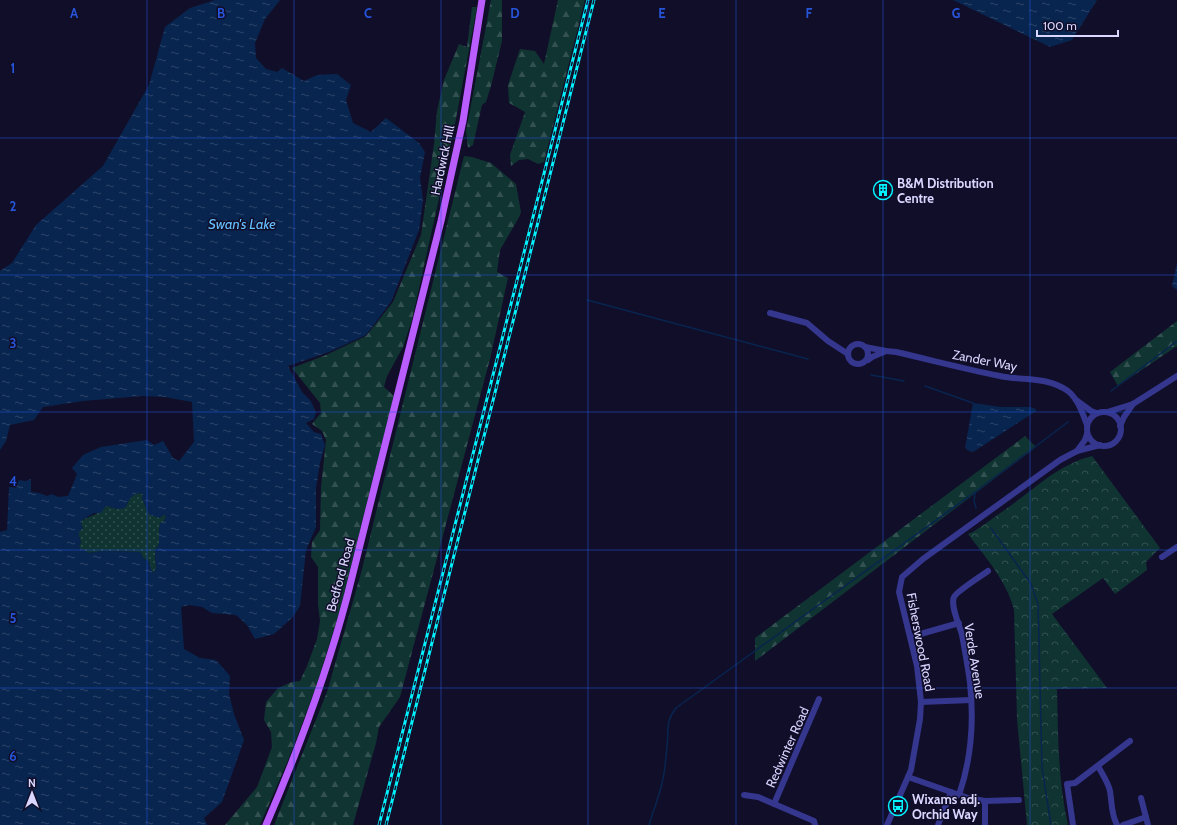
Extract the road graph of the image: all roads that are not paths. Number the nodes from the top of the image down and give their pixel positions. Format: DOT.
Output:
graph roads {
  1 [pos="482,0"];
  2 [pos="770,313"];
  3 [pos="416,324"];
  4 [pos="834,345"];
  5 [pos="853,346"];
  6 [pos="865,347"];
  7 [pos="886,351"];
  8 [pos="848,354"];
  9 [pos="868,360"];
  10 [pos="1177,376"];
  11 [pos="1074,399"];
  12 [pos="1133,404"];
  13 [pos="1107,412"];
  14 [pos="1097,413"];
  15 [pos="1087,426"];
  16 [pos="1120,426"];
  17 [pos="1087,434"];
  18 [pos="1100,445"];
  19 [pos="1077,451"];
  20 [pos="1177,547"];
  21 [pos="1162,557"];
  22 [pos="988,571"];
  23 [pos="958,623"];
  24 [pos="910,637"];
  25 [pos="820,699"];
  26 [pos="971,700"];
  27 [pos="921,702"];
  28 [pos="1130,740"];
  29 [pos="1098,766"];
  30 [pos="908,777"];
  31 [pos="951,792"];
  32 [pos="744,795"];
  33 [pos="959,795"];
  34 [pos="1141,798"];
  35 [pos="1019,800"];
  36 [pos="985,801"];
  37 [pos="774,804"];
  38 [pos="1146,817"];
  39 [pos="815,823"];
  40 [pos="1073,824"];
  41 [pos="266,825"];
  42 [pos="887,825"];
  43 [pos="938,825"];
  44 [pos="984,825"];
  45 [pos="1117,825"];
  46 [pos="1123,825"];
  47 [pos="1148,825"];
  1 -- 3 [label="main road, Hardwick Hill"];
  2 -- 4 [label="street"];
  3 -- 41 [label="main road, Bedford Road"];
  4 -- 5 [label="street"];
  4 -- 8 [label="street"];
  5 -- 6 [label="street"];
  5 -- 8 [label="street"];
  6 -- 7 [label="street, Zander Way"];
  6 -- 9 [label="street"];
  7 -- 9 [label="street"];
  7 -- 11 [label="street, Zander Way"];
  8 -- 9 [label="street"];
  10 -- 12 [label="street"];
  11 -- 14 [label="street, Zander Way"];
  11 -- 15 [label="street, Zander Way"];
  12 -- 13 [label="street"];
  12 -- 16 [label="street"];
  13 -- 14 [label="street"];
  13 -- 16 [label="street"];
  14 -- 15 [label="street"];
  15 -- 17 [label="street"];
  16 -- 18 [label="street"];
  17 -- 18 [label="street"];
  17 -- 19 [label="street"];
  18 -- 19 [label="street, Fisherswood Road"];
  19 -- 24 [label="street, Fisherswood Road"];
  20 -- 21 [label="street"];
  22 -- 23 [label="street, Verde Avenue"];
  23 -- 24 [label="street"];
  23 -- 26 [label="street, Verde Avenue"];
  24 -- 27 [label="street, Fisherswood Road"];
  25 -- 37 [label="street, Redwinter Road"];
  26 -- 27 [label="street"];
  26 -- 33 [label="street, Verde Avenue"];
  27 -- 30 [label="street, Fisherswood Road"];
  28 -- 29 [label="street"];
  29 -- 40 [label="street"];
  29 -- 45 [label="street"];
  30 -- 31 [label="street"];
  30 -- 42 [label="street, Fisherswood Road"];
  31 -- 33 [label="street"];
  31 -- 43 [label="street"];
  32 -- 37 [label="street"];
  33 -- 36 [label="street"];
  34 -- 38 [label="street"];
  35 -- 36 [label="street"];
  36 -- 44 [label="street"];
  37 -- 39 [label="street"];
  38 -- 46 [label="street"];
  38 -- 47 [label="street"];
}
